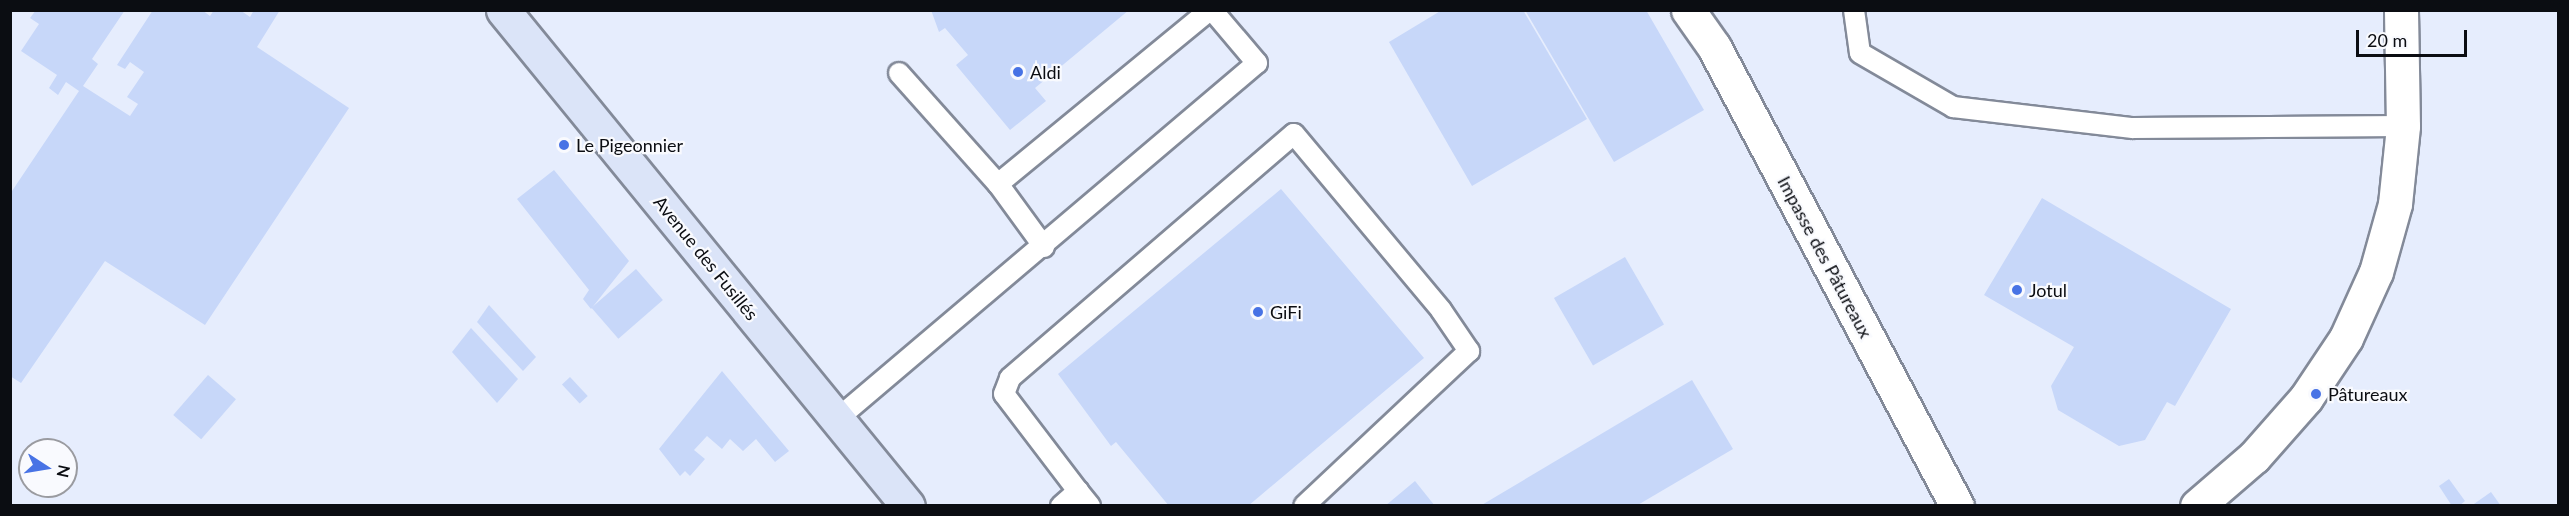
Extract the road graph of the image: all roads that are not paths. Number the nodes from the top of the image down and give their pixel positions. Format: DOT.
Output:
graph roads {
  1 [pos="503,10"];
  2 [pos="1211,10"];
  3 [pos="1688,10"];
  4 [pos="1854,10"];
  5 [pos="2401,10"];
  6 [pos="899,73"];
  7 [pos="2403,126"];
  8 [pos="998,184"];
  9 [pos="1044,247"];
  10 [pos="836,420"];
  11 [pos="1084,498"];
  12 [pos="908,506"];
  13 [pos="1060,506"];
  14 [pos="1304,506"];
  15 [pos="1957,506"];
  16 [pos="2197,506"];
  1 -- 10 [label="main road, Avenue des Fusillés"];
  2 -- 8 [label="lane"];
  2 -- 9 [label="lane"];
  3 -- 15 [label="street, Impasse des Pâtureaux"];
  4 -- 7 [label="lane"];
  5 -- 7 [label="street"];
  6 -- 8 [label="lane"];
  7 -- 16 [label="street"];
  8 -- 9 [label="lane"];
  9 -- 10 [label="lane"];
  10 -- 12 [label="main road, Avenue des Fusillés"];
  11 -- 13 [label="lane"];
  11 -- 14 [label="lane"];
}
